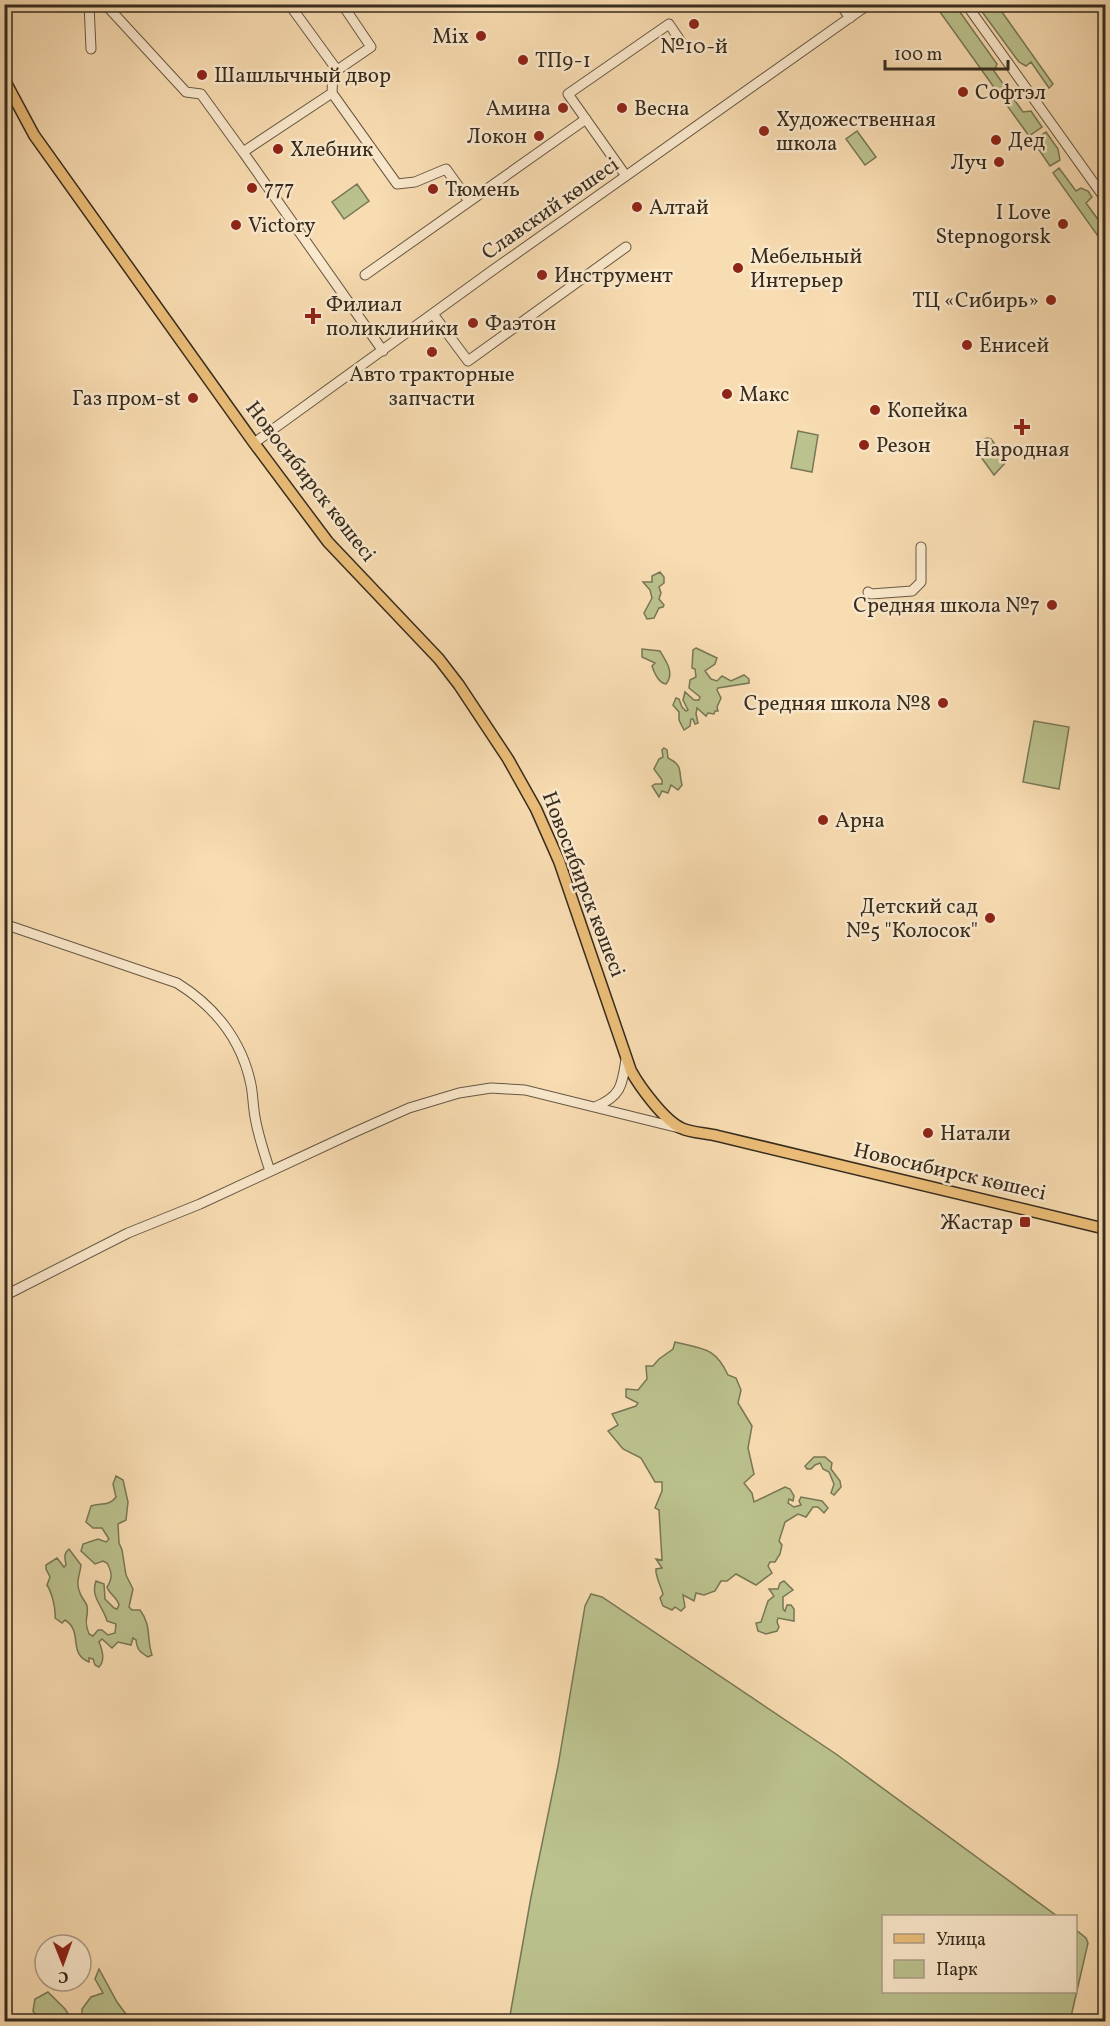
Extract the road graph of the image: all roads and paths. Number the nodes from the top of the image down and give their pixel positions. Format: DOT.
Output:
graph roads {
  1 [pos="88,4"];
  2 [pos="105,4"];
  3 [pos="289,4"];
  4 [pos="342,4"];
  5 [pos="840,4"];
  6 [pos="869,4"];
  7 [pos="966,4"];
  8 [pos="850,18"];
  9 [pos="684,46"];
  10 [pos="91,49"];
  11 [pos="337,70"];
  12 [pos="4,79"];
  13 [pos="332,93"];
  14 [pos="586,119"];
  15 [pos="243,152"];
  16 [pos="626,176"];
  17 [pos="1106,200"];
  18 [pos="469,201"];
  19 [pos="626,247"];
  20 [pos="365,275"];
  21 [pos="433,314"];
  22 [pos="383,351"];
  23 [pos="254,443"];
  24 [pos="921,547"];
  25 [pos="868,592"];
  26 [pos="4,924"];
  27 [pos="626,1059"];
  28 [pos="595,1107"];
  29 [pos="681,1128"];
  30 [pos="270,1170"];
  31 [pos="1106,1229"];
  32 [pos="4,1296"];
  1 -- 10 [label="street"];
  2 -- 15 [label="street"];
  3 -- 11 [label="street"];
  4 -- 11 [label="street"];
  5 -- 8 [label="street"];
  6 -- 8 [label="street, Славский көшесі"];
  7 -- 17 [label="street"];
  8 -- 16 [label="street, Славский көшесі"];
  9 -- 14 [label="street"];
  11 -- 13 [label="street"];
  12 -- 23 [label="main road, Новосибирск көшесі"];
  13 -- 15 [label="street"];
  13 -- 18 [label="street"];
  14 -- 16 [label="street"];
  14 -- 18 [label="street"];
  15 -- 22 [label="street"];
  16 -- 21 [label="street, Славский көшесі"];
  18 -- 20 [label="street"];
  19 -- 21 [label="street"];
  21 -- 22 [label="street, Славский көшесі"];
  22 -- 23 [label="street, Славский көшесі"];
  23 -- 27 [label="main road, Новосибирск көшесі"];
  24 -- 25 [label="street"];
  26 -- 30 [label="street"];
  27 -- 28 [label="street"];
  27 -- 29 [label="main road, Новосибирск көшесі"];
  28 -- 29 [label="street"];
  28 -- 30 [label="street"];
  29 -- 31 [label="main road, Новосибирск көшесі"];
  30 -- 32 [label="street"];
}
